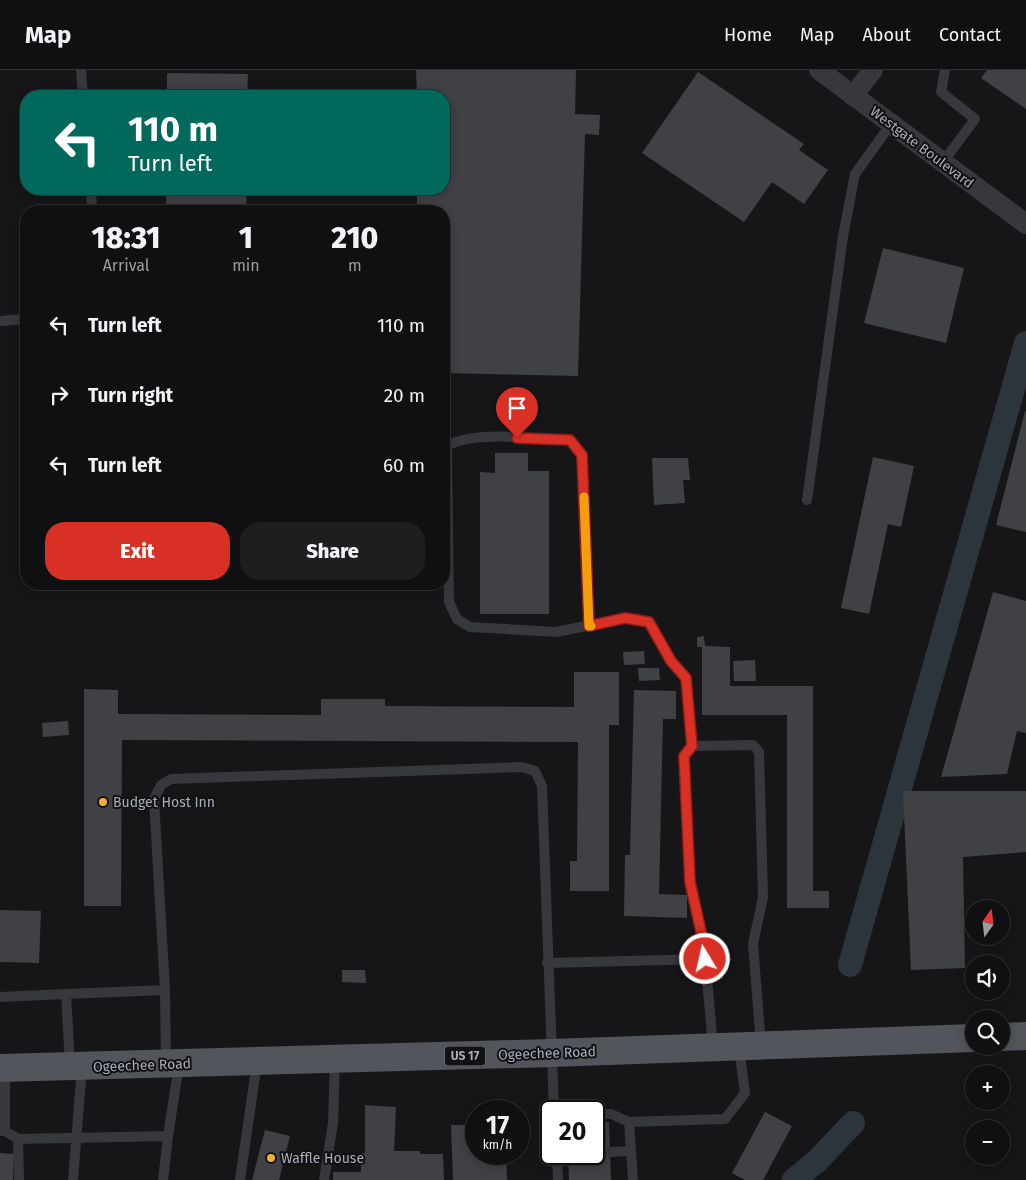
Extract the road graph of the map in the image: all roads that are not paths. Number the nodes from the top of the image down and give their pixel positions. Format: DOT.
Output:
graph roads {
  1 [pos="81,70"];
  2 [pos="819,70"];
  3 [pos="873,70"];
  4 [pos="945,70"];
  5 [pos="83,90"];
  6 [pos="854,96"];
  7 [pos="891,124"];
  8 [pos="943,162"];
  9 [pos="1026,224"];
  10 [pos="20,319"];
  11 [pos="0,320"];
  12 [pos="450,444"];
  13 [pos="806,500"];
  14 [pos="449,590"];
  15 [pos="589,626"];
  16 [pos="692,746"];
  17 [pos="705,959"];
  18 [pos="548,963"];
  19 [pos="165,990"];
  20 [pos="66,994"];
  21 [pos="0,997"];
  22 [pos="1026,1036"];
  23 [pos="1010,1037"];
  24 [pos="965,1038"];
  25 [pos="737,1046"];
  26 [pos="551,1053"];
  27 [pos="335,1059"];
  28 [pos="257,1061"];
  29 [pos="172,1064"];
  30 [pos="76,1066"];
  31 [pos="2,1068"];
  32 [pos="553,1100"];
  33 [pos="605,1114"];
  34 [pos="629,1122"];
  35 [pos="2,1131"];
  36 [pos="168,1136"];
  37 [pos="77,1137"];
  38 [pos="18,1139"];
  39 [pos="631,1151"];
  40 [pos="610,1152"];
  41 [pos="557,1165"];
  42 [pos="19,1180"];
  43 [pos="73,1180"];
  44 [pos="163,1180"];
  45 [pos="240,1180"];
  46 [pos="324,1180"];
  47 [pos="558,1180"];
  48 [pos="633,1180"];
  1 -- 5 [label="lane"];
  2 -- 6 [label="street, Westgate Boulevard"];
  3 -- 6 [label="street"];
  4 -- 8 [label="lane"];
  6 -- 7 [label="street, Westgate Boulevard"];
  7 -- 8 [label="street, Westgate Boulevard"];
  7 -- 13 [label="lane"];
  8 -- 9 [label="street, Westgate Boulevard"];
  10 -- 11 [label="lane"];
  12 -- 15 [label="lane"];
  14 -- 15 [label="lane"];
  15 -- 16 [label="lane"];
  16 -- 17 [label="lane"];
  16 -- 25 [label="lane"];
  17 -- 18 [label="lane"];
  17 -- 25 [label="lane"];
  18 -- 19 [label="lane"];
  18 -- 26 [label="lane"];
  19 -- 20 [label="lane"];
  19 -- 29 [label="lane"];
  20 -- 21 [label="lane"];
  20 -- 30 [label="lane"];
  22 -- 23 [label="main road"];
  24 -- 25 [label="main road, Ogeechee Road / US 17"];
  25 -- 26 [label="main road, Ogeechee Road / US 17"];
  25 -- 34 [label="lane"];
  26 -- 27 [label="main road, Ogeechee Road / US 17"];
  26 -- 32 [label="lane"];
  27 -- 28 [label="main road, Ogeechee Road / US 17"];
  27 -- 46 [label="lane"];
  28 -- 29 [label="main road, Ogeechee Road / US 17"];
  28 -- 45 [label="lane"];
  29 -- 30 [label="main road, Ogeechee Road / US 17"];
  29 -- 36 [label="lane"];
  30 -- 31 [label="main road, Ogeechee Road / US 17"];
  30 -- 37 [label="lane"];
  31 -- 35 [label="lane"];
  33 -- 34 [label="lane"];
  34 -- 39 [label="lane"];
  35 -- 38 [label="lane"];
  36 -- 37 [label="lane"];
  36 -- 44 [label="lane"];
  37 -- 38 [label="lane"];
  37 -- 43 [label="lane"];
  38 -- 42 [label="lane"];
  39 -- 40 [label="lane"];
  39 -- 48 [label="lane"];
  41 -- 47 [label="lane"];
}
